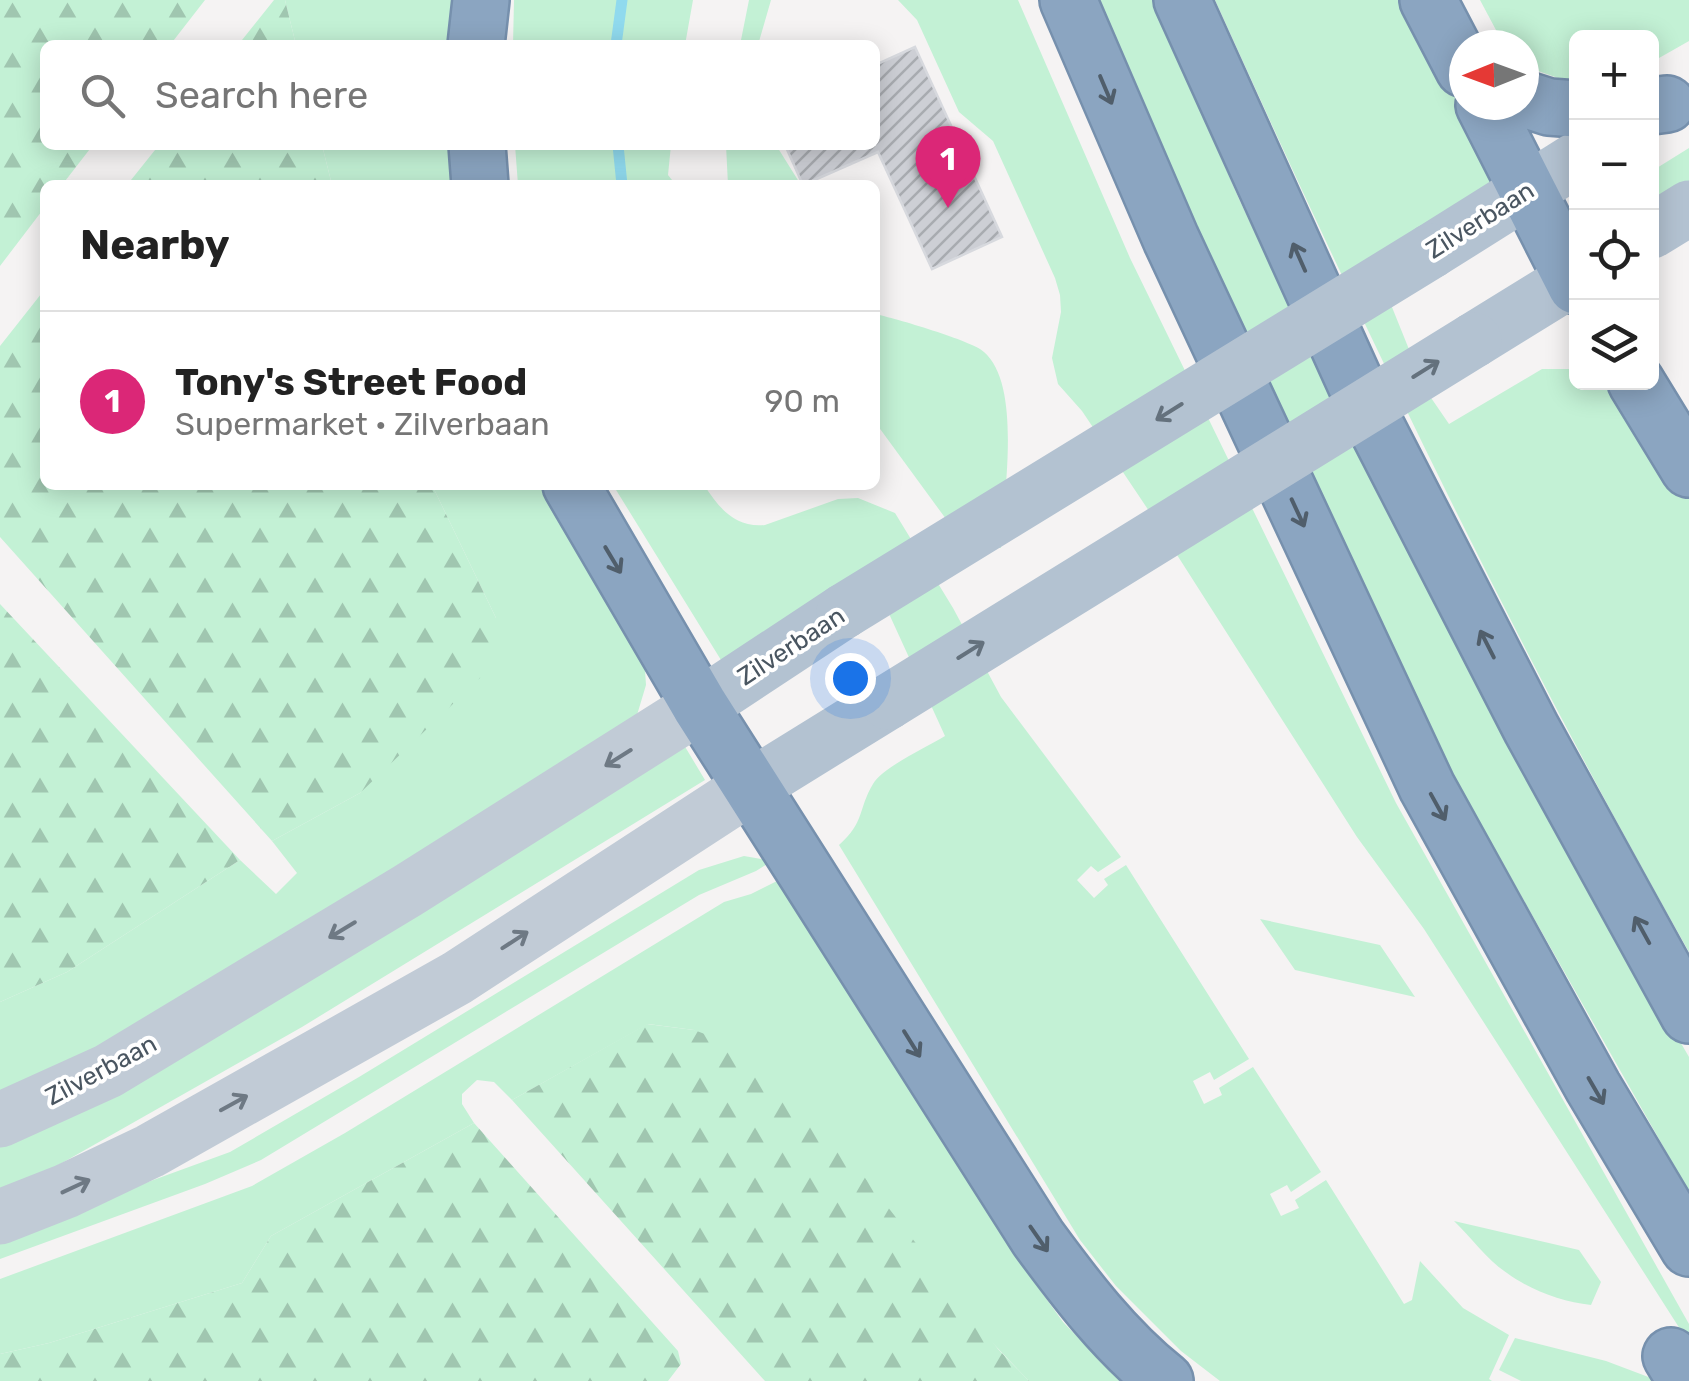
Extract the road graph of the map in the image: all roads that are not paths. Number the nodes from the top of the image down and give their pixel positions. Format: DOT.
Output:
graph roads {
  1 [pos="481,0"];
  2 [pos="1068,0"];
  3 [pos="1182,0"];
  4 [pos="1428,0"];
  5 [pos="1449,39"];
  6 [pos="477,40"];
  7 [pos="1539,104"];
  8 [pos="1569,108"];
  9 [pos="1492,120"];
  10 [pos="477,150"];
  11 [pos="1569,164"];
  12 [pos="480,180"];
  13 [pos="1528,190"];
  14 [pos="1689,208"];
  15 [pos="1659,227"];
  16 [pos="1569,269"];
  17 [pos="1569,284"];
  18 [pos="1641,390"];
  19 [pos="1689,468"];
  20 [pos="574,490"];
  21 [pos="700,706"];
  22 [pos="752,786"];
  23 [pos="1689,1015"];
  24 [pos="0,1120"];
  25 [pos="0,1217"];
  26 [pos="1689,1248"];
  27 [pos="1165,1381"];
  1 -- 6 [label="highway"];
  2 -- 26 [label="highway, one-way"];
  23 -- 3 [label="highway, one-way"];
  4 -- 5 [label="highway"];
  7 -- 8 [label="highway"];
  9 -- 13 [label="highway"];
  10 -- 12 [label="highway"];
  11 -- 13 [label="main road, Zilverbaan"];
  13 -- 16 [label="highway"];
  13 -- 21 [label="main road, Zilverbaan, one-way, bridge"];
  14 -- 15 [label="main road"];
  22 -- 17 [label="main road, one-way, bridge"];
  18 -- 19 [label="highway"];
  20 -- 21 [label="highway, one-way"];
  21 -- 22 [label="highway"];
  21 -- 24 [label="main road, Zilverbaan, one-way"];
  25 -- 22 [label="main road, one-way"];
  22 -- 27 [label="highway, one-way"];
}
